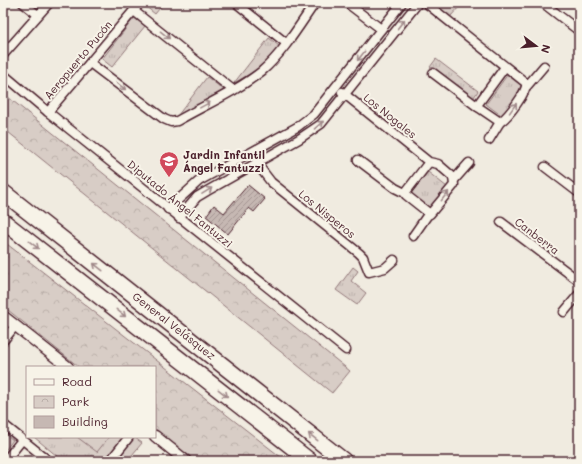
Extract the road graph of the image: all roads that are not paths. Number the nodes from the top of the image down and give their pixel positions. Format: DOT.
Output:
graph roads {
  1 [pos="23,3"];
  2 [pos="48,3"];
  3 [pos="140,3"];
  4 [pos="236,3"];
  5 [pos="315,3"];
  6 [pos="347,3"];
  7 [pos="402,3"];
  8 [pos="418,3"];
  9 [pos="426,3"];
  10 [pos="547,4"];
  11 [pos="134,11"];
  12 [pos="38,15"];
  13 [pos="381,29"];
  14 [pos="579,31"];
  15 [pos="286,43"];
  16 [pos="3,55"];
  17 [pos="90,63"];
  18 [pos="544,66"];
  19 [pos="505,67"];
  20 [pos="432,73"];
  21 [pos="3,74"];
  22 [pos="527,86"];
  23 [pos="336,87"];
  24 [pos="233,90"];
  25 [pos="346,94"];
  26 [pos="478,107"];
  27 [pos="48,112"];
  28 [pos="500,122"];
  29 [pos="488,140"];
  30 [pos="253,152"];
  31 [pos="358,160"];
  32 [pos="258,162"];
  33 [pos="429,162"];
  34 [pos="469,163"];
  35 [pos="545,167"];
  36 [pos="454,180"];
  37 [pos="3,192"];
  38 [pos="405,193"];
  39 [pos="579,193"];
  40 [pos="168,209"];
  41 [pos="429,213"];
  42 [pos="179,218"];
  43 [pos="3,221"];
  44 [pos="501,222"];
  45 [pos="414,236"];
  46 [pos="394,260"];
  47 [pos="579,281"];
  48 [pos="579,294"];
  49 [pos="564,312"];
  50 [pos="3,316"];
  51 [pos="15,326"];
  52 [pos="3,341"];
  53 [pos="346,350"];
  54 [pos="67,366"];
  55 [pos="3,424"];
  56 [pos="156,437"];
  57 [pos="129,438"];
  58 [pos="22,440"];
  59 [pos="306,459"];
  60 [pos="5,461"];
  61 [pos="49,461"];
  62 [pos="110,461"];
  63 [pos="186,461"];
  64 [pos="344,461"];
  1 -- 12 [label="street"];
  2 -- 12 [label="street"];
  3 -- 11 [label="street, Aeropuerto Pucón"];
  4 -- 15 [label="street"];
  5 -- 15 [label="street"];
  6 -- 13 [label="street"];
  7 -- 13 [label="street"];
  25 -- 8 [label="street, one-way"];
  9 -- 19 [label="street"];
  10 -- 14 [label="street"];
  11 -- 17 [label="street, Aeropuerto Pucón"];
  11 -- 24 [label="street, one-way"];
  12 -- 16 [label="street"];
  13 -- 23 [label="street, one-way"];
  15 -- 24 [label="street"];
  17 -- 24 [label="street, one-way"];
  17 -- 27 [label="street, Aeropuerto Pucón"];
  18 -- 22 [label="street"];
  19 -- 22 [label="street"];
  19 -- 26 [label="street"];
  20 -- 26 [label="street"];
  21 -- 27 [label="street, Diputado Ángel Fantuzzi"];
  28 -- 22 [label="street, one-way"];
  23 -- 25 [label="street, Los Nogales"];
  23 -- 30 [label="street"];
  32 -- 25 [label="street, one-way"];
  25 -- 33 [label="street, Los Nogales"];
  26 -- 28 [label="street"];
  27 -- 40 [label="street, Diputado Ángel Fantuzzi"];
  28 -- 29 [label="street"];
  30 -- 32 [label="street, Los Nisperos"];
  30 -- 40 [label="street"];
  31 -- 38 [label="street"];
  42 -- 32 [label="street, one-way"];
  32 -- 46 [label="street, Los Nisperos"];
  33 -- 36 [label="street, Los Nogales"];
  33 -- 38 [label="street"];
  34 -- 36 [label="street"];
  35 -- 39 [label="street"];
  41 -- 36 [label="street, one-way"];
  64 -- 37 [label="highway, General Velásquez, one-way"];
  38 -- 41 [label="street"];
  40 -- 42 [label="street, Diputado Ángel Fantuzzi"];
  41 -- 45 [label="street"];
  42 -- 53 [label="street, Diputado Ángel Fantuzzi"];
  43 -- 59 [label="highway, General Velásquez, one-way"];
  44 -- 47 [label="street, Canberra"];
  48 -- 49 [label="street"];
  50 -- 51 [label="street"];
  51 -- 52 [label="street"];
  51 -- 54 [label="street"];
  55 -- 58 [label="street"];
  56 -- 63 [label="street"];
  57 -- 62 [label="street"];
  58 -- 60 [label="street"];
  58 -- 61 [label="street"];
}
